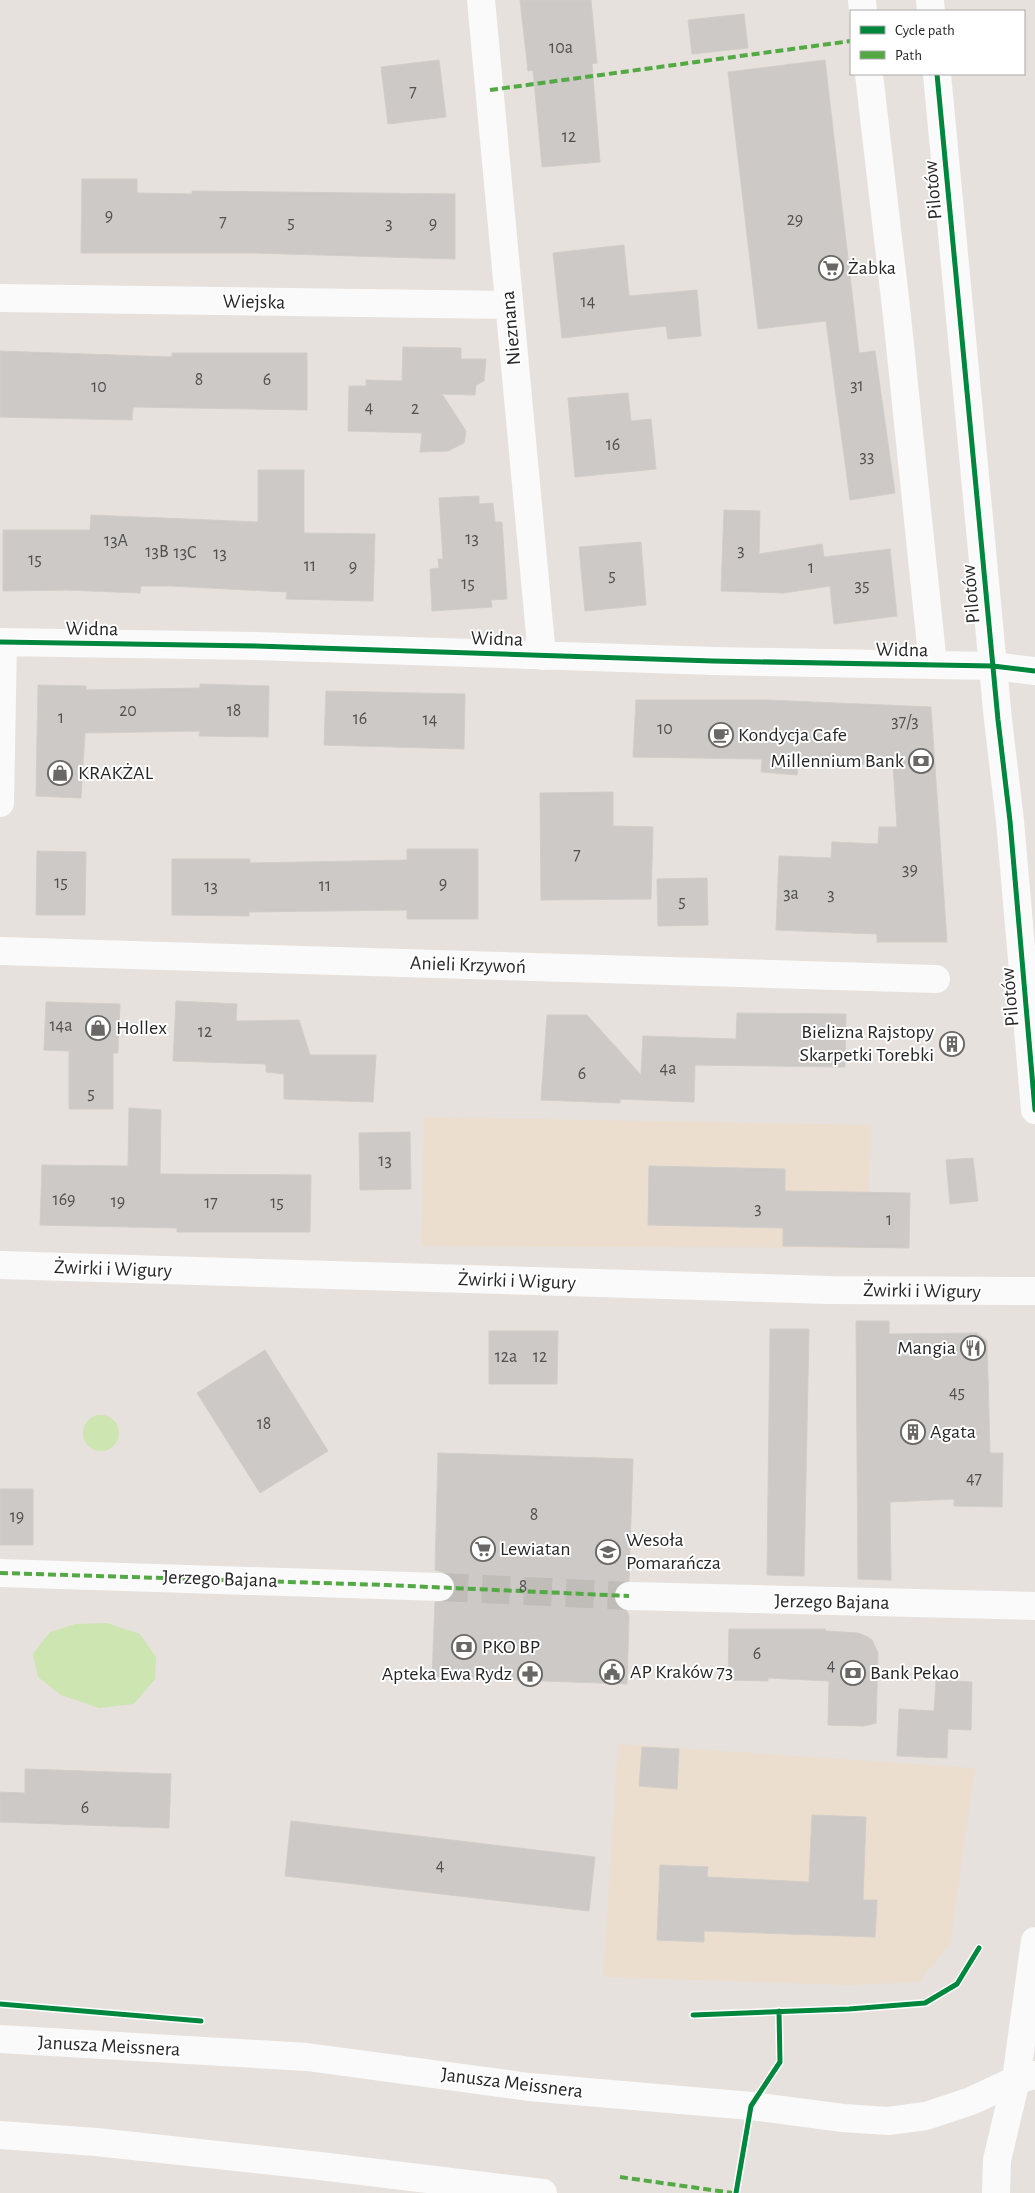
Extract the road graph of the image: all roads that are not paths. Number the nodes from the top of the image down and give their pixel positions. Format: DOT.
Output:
graph roads {
  1 [pos="481,0"];
  2 [pos="869,75"];
  3 [pos="937,75"];
  4 [pos="0,298"];
  5 [pos="508,305"];
  6 [pos="1,642"];
  7 [pos="542,656"];
  8 [pos="934,665"];
  9 [pos="993,666"];
  10 [pos="1035,671"];
  11 [pos="0,803"];
  12 [pos="0,951"];
  13 [pos="936,979"];
  14 [pos="1035,1110"];
  15 [pos="0,1265"];
  16 [pos="1035,1291"];
  17 [pos="0,1573"];
  18 [pos="440,1587"];
  19 [pos="629,1596"];
  20 [pos="1035,1606"];
  21 [pos="1035,1941"];
  22 [pos="0,2039"];
  23 [pos="1025,2077"];
  24 [pos="0,2135"];
  25 [pos="544,2193"];
  26 [pos="996,2193"];
  1 -- 5 [label="street, Nieznana"];
  2 -- 8 [label="street"];
  3 -- 9 [label="street, Pilotów"];
  4 -- 5 [label="street, Wiejska"];
  5 -- 7 [label="street, Nieznana"];
  6 -- 7 [label="street, Widna"];
  6 -- 11 [label="street"];
  7 -- 8 [label="street, Widna"];
  8 -- 9 [label="street, Widna"];
  9 -- 10 [label="street, Widna"];
  9 -- 14 [label="street, Pilotów"];
  12 -- 13 [label="street, Anieli Krzywoń"];
  15 -- 16 [label="street, Żwirki i Wigury"];
  17 -- 18 [label="street, Jerzego Bajana"];
  19 -- 20 [label="street, Jerzego Bajana"];
  21 -- 23 [label="street"];
  22 -- 23 [label="street, Janusza Meissnera"];
  23 -- 26 [label="street"];
  24 -- 25 [label="street"];
}
